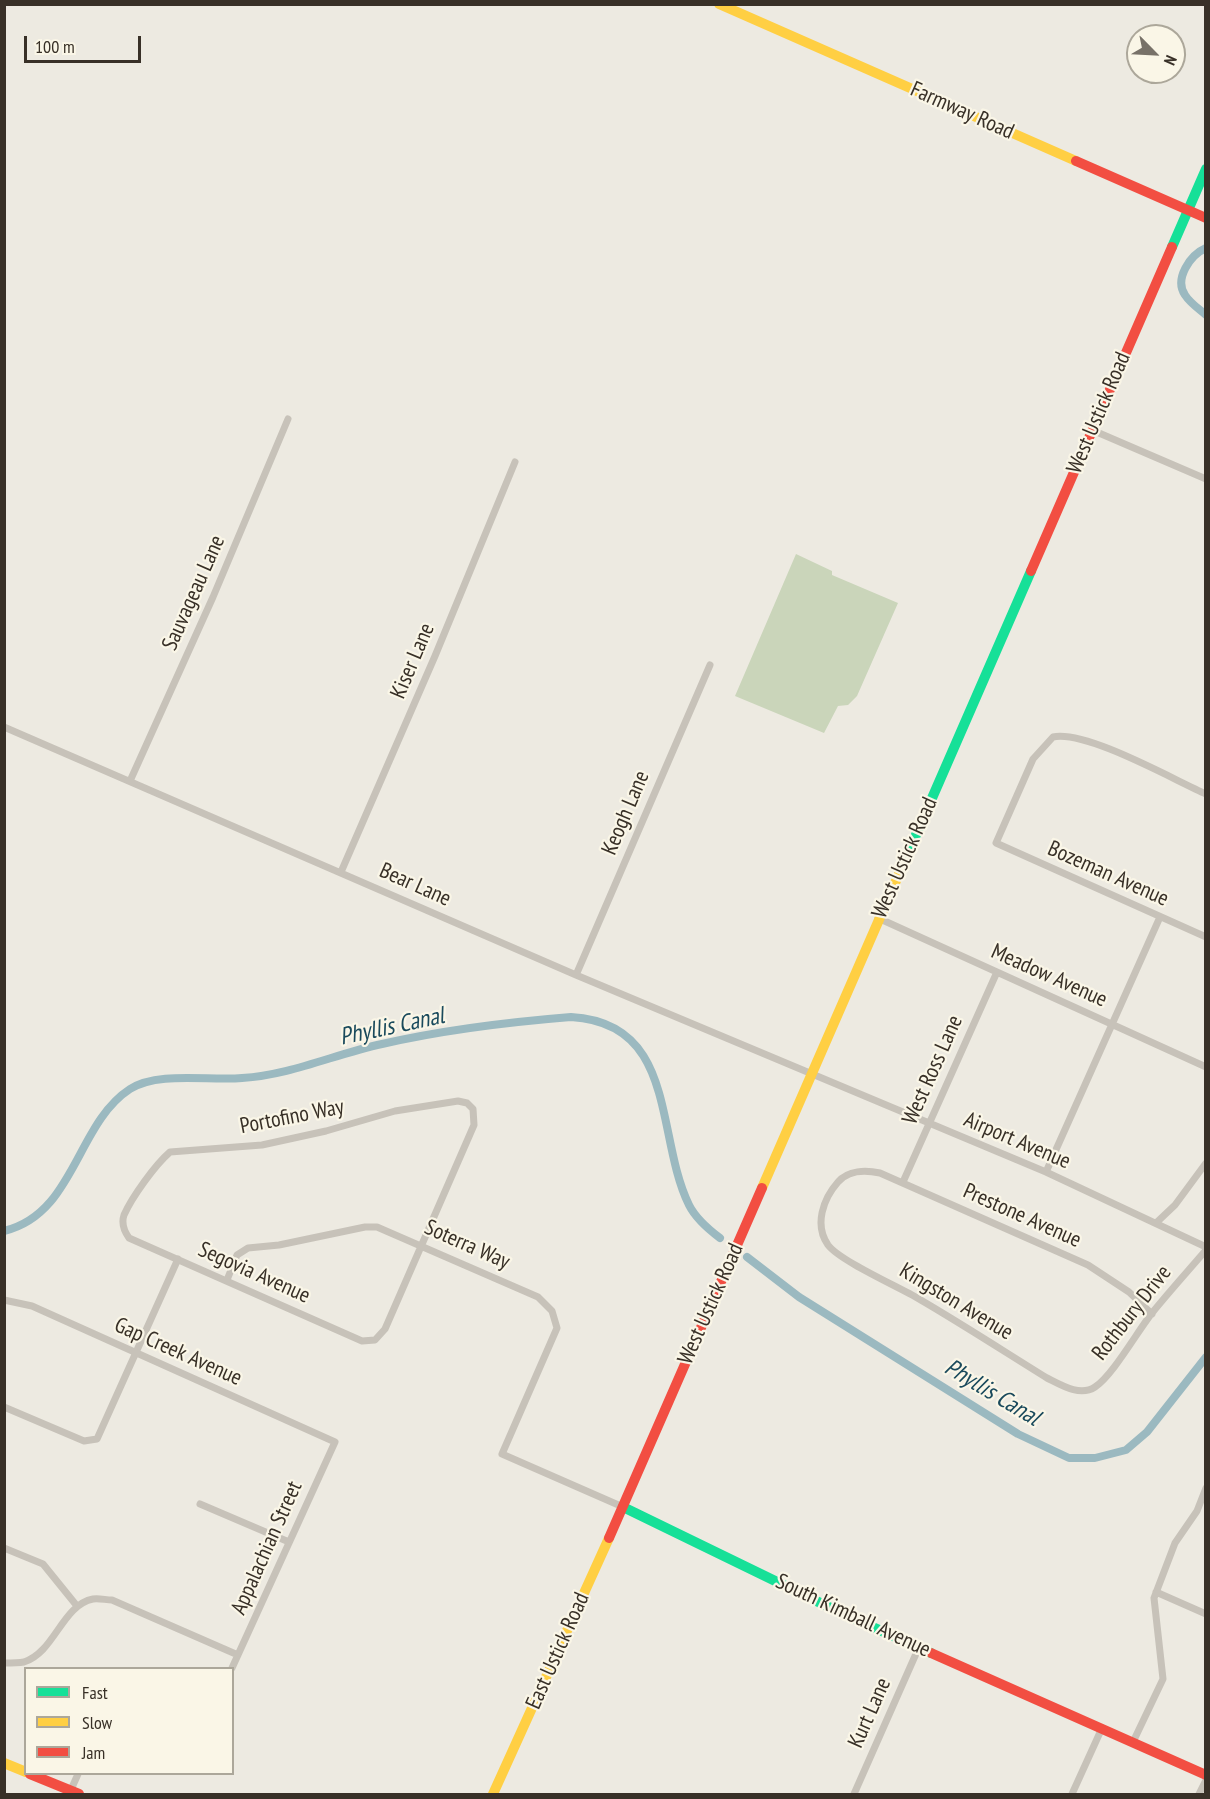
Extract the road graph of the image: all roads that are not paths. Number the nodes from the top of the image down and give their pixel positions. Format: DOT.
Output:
graph roads {
  1 [pos="719,4"];
  2 [pos="1206,169"];
  3 [pos="1188,210"];
  4 [pos="1206,218"];
  5 [pos="288,418"];
  6 [pos="1092,430"];
  7 [pos="515,462"];
  8 [pos="1206,479"];
  9 [pos="710,666"];
  10 [pos="4,727"];
  11 [pos="130,781"];
  12 [pos="1206,794"];
  13 [pos="341,872"];
  14 [pos="1160,916"];
  15 [pos="878,918"];
  16 [pos="1206,937"];
  17 [pos="996,972"];
  18 [pos="576,975"];
  19 [pos="1112,1024"];
  20 [pos="1206,1067"];
  21 [pos="811,1074"];
  22 [pos="929,1123"];
  23 [pos="1206,1163"];
  24 [pos="1046,1172"];
  25 [pos="903,1182"];
  26 [pos="1156,1223"];
  27 [pos="123,1229"];
  28 [pos="822,1232"];
  29 [pos="421,1244"];
  30 [pos="1206,1248"];
  31 [pos="178,1258"];
  32 [pos="227,1280"];
  33 [pos="4,1300"];
  34 [pos="1152,1314"];
  35 [pos="134,1353"];
  36 [pos="1082,1390"];
  37 [pos="4,1407"];
  38 [pos="335,1442"];
  39 [pos="502,1454"];
  40 [pos="1206,1488"];
  41 [pos="200,1504"];
  42 [pos="623,1507"];
  43 [pos="1197,1511"];
  44 [pos="1206,1515"];
  45 [pos="289,1542"];
  46 [pos="4,1548"];
  47 [pos="1156,1592"];
  48 [pos="77,1606"];
  49 [pos="1206,1614"];
  50 [pos="919,1647"];
  51 [pos="238,1655"];
  52 [pos="4,1664"];
  53 [pos="26,1665"];
  54 [pos="232,1667"];
  55 [pos="1102,1728"];
  56 [pos="1133,1742"];
  57 [pos="4,1762"];
  58 [pos="24,1771"];
  59 [pos="34,1775"];
  60 [pos="77,1775"];
  61 [pos="1206,1775"];
  62 [pos="1206,1780"];
  63 [pos="72,1793"];
  64 [pos="494,1794"];
  65 [pos="855,1794"];
  66 [pos="1072,1794"];
  67 [pos="1199,1794"];
  1 -- 3 [label="main road, Farmway Road"];
  2 -- 3 [label="main road, West Ustick Road"];
  3 -- 4 [label="main road, Farmway Road"];
  3 -- 6 [label="main road, West Ustick Road"];
  5 -- 11 [label="street, Sauvageau Lane"];
  6 -- 8 [label="street"];
  6 -- 15 [label="main road, West Ustick Road"];
  7 -- 13 [label="street, Kiser Lane"];
  9 -- 18 [label="street, Keogh Lane"];
  10 -- 11 [label="street, Bear Lane"];
  11 -- 13 [label="street, Bear Lane"];
  12 -- 14 [label="street, Bozeman Avenue"];
  13 -- 18 [label="street, Bear Lane"];
  14 -- 16 [label="street, Bozeman Avenue"];
  14 -- 19 [label="street"];
  15 -- 17 [label="street, Meadow Avenue"];
  15 -- 21 [label="main road, West Ustick Road"];
  17 -- 19 [label="street, Meadow Avenue"];
  17 -- 22 [label="street, West Ross Lane"];
  18 -- 21 [label="street, Bear Lane"];
  19 -- 20 [label="street, Meadow Avenue"];
  19 -- 24 [label="street"];
  21 -- 22 [label="street, Airport Avenue"];
  21 -- 42 [label="main road, West Ustick Road"];
  22 -- 24 [label="street, Airport Avenue"];
  22 -- 25 [label="street, West Ross Lane"];
  23 -- 26 [label="street"];
  24 -- 26 [label="street, Airport Avenue"];
  25 -- 28 [label="street, Prestone Avenue"];
  25 -- 34 [label="street, Prestone Avenue"];
  26 -- 30 [label="street, Airport Avenue"];
  27 -- 29 [label="street, Portofino Way"];
  27 -- 31 [label="street, Segovia Avenue"];
  28 -- 36 [label="street, Kingston Avenue"];
  29 -- 32 [label="street, Soterra Way"];
  29 -- 32 [label="street, Segovia Avenue"];
  29 -- 39 [label="street, Soterra Way"];
  30 -- 34 [label="street, Rothbury Drive"];
  31 -- 32 [label="street, Segovia Avenue"];
  31 -- 35 [label="street"];
  33 -- 35 [label="street, Gap Creek Avenue"];
  34 -- 36 [label="street, Rothbury Drive"];
  35 -- 37 [label="street"];
  35 -- 38 [label="street, Gap Creek Avenue"];
  38 -- 45 [label="street, Appalachian Street"];
  39 -- 42 [label="street, South Kimball Avenue"];
  40 -- 43 [label="street"];
  41 -- 45 [label="street"];
  42 -- 50 [label="main road, South Kimball Avenue"];
  42 -- 64 [label="main road, East Ustick Road"];
  43 -- 44 [label="street"];
  43 -- 47 [label="street"];
  45 -- 51 [label="street, Appalachian Street"];
  46 -- 48 [label="street"];
  47 -- 49 [label="street"];
  47 -- 56 [label="street"];
  48 -- 51 [label="street"];
  48 -- 53 [label="street"];
  50 -- 55 [label="main road, South Kimball Avenue"];
  50 -- 65 [label="street, Kurt Lane"];
  51 -- 54 [label="street, Appalachian Street"];
  52 -- 53 [label="street"];
  55 -- 56 [label="main road, South Kimball Avenue"];
  55 -- 66 [label="street"];
  56 -- 61 [label="main road, South Kimball Avenue"];
  57 -- 58 [label="main road"];
  59 -- 63 [label="main road"];
  60 -- 63 [label="street"];
  62 -- 67 [label="street"];
}
